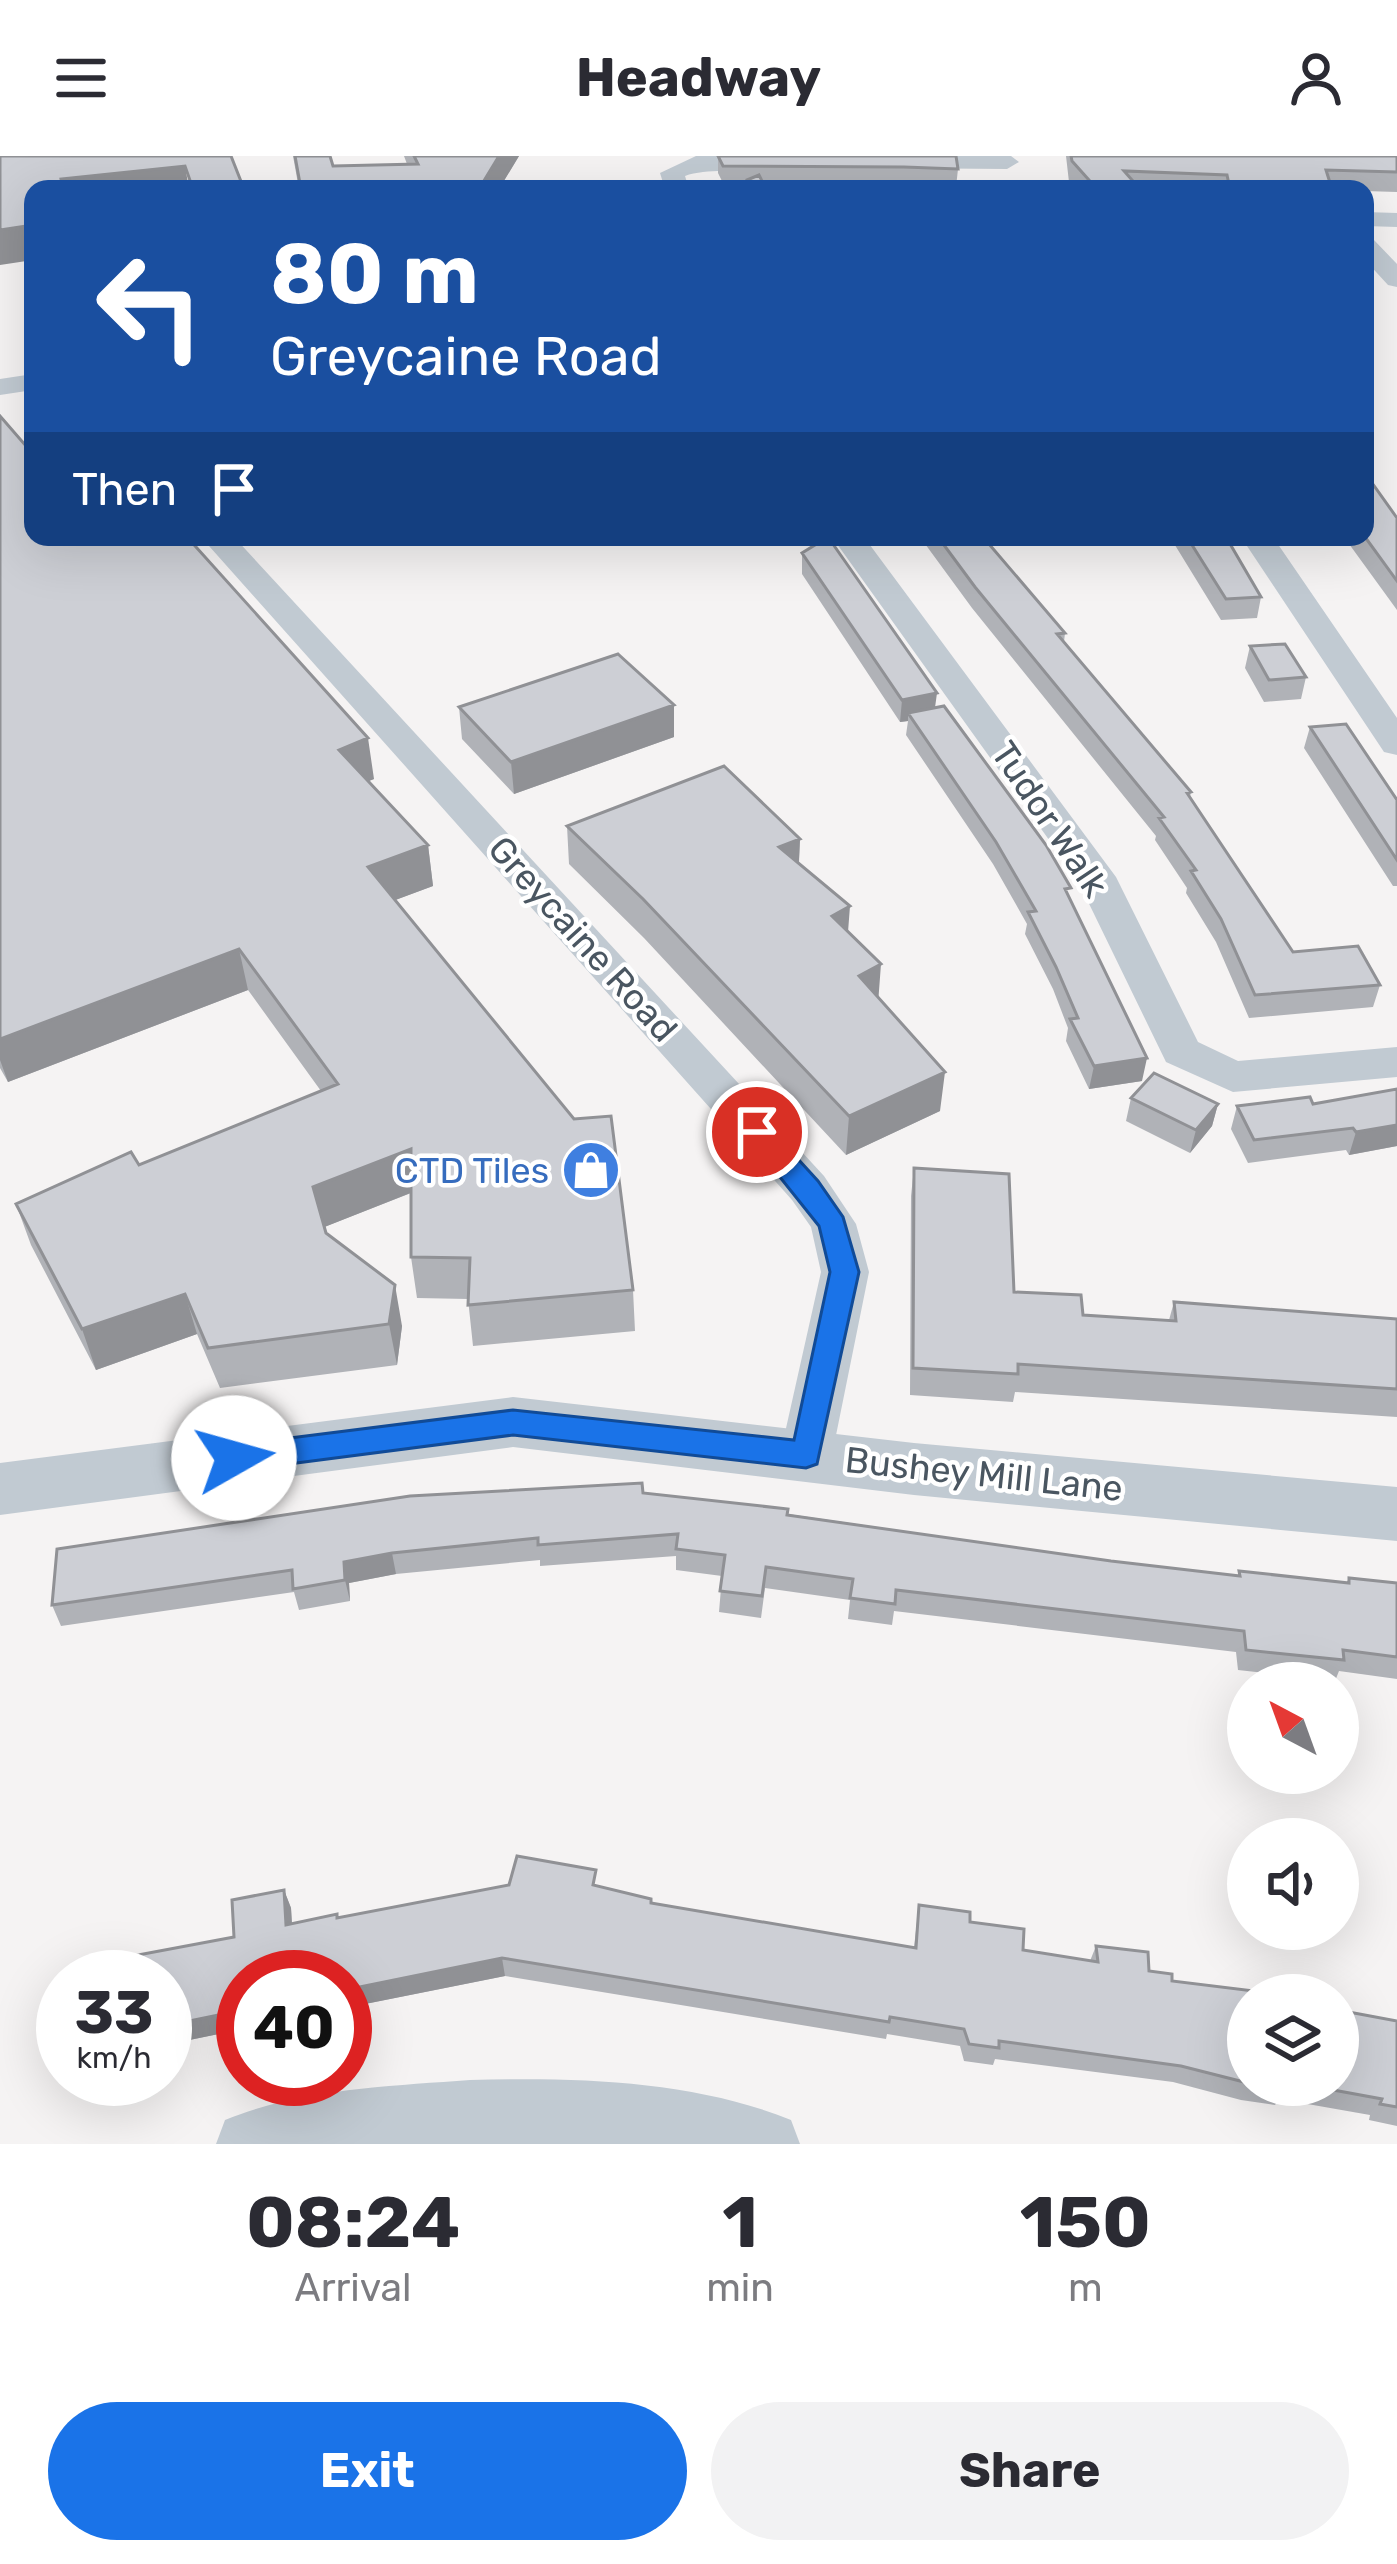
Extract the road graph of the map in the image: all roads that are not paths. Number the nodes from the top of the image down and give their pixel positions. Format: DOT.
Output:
graph roads {
  1 [pos="1004,159"];
  2 [pos="806,162"];
  3 [pos="877,163"];
  4 [pos="674,180"];
  5 [pos="1374,255"];
  6 [pos="1397,279"];
  7 [pos="226,546"];
  8 [pos="855,546"];
  9 [pos="1263,546"];
  10 [pos="1397,744"];
  11 [pos="1397,1062"];
  12 [pos="806,1455"];
  13 [pos="0,1489"];
  14 [pos="1397,1514"];
  15 [pos="493,2127"];
  16 [pos="249,2144"];
  17 [pos="767,2144"];
  1 -- 3 [label="street"];
  2 -- 4 [label="street"];
  5 -- 6 [label="street"];
  7 -- 12 [label="street, Greycaine Road"];
  8 -- 11 [label="street, Tudor Walk"];
  9 -- 10 [label="street"];
  12 -- 13 [label="street, Bushey Mill Lane"];
  12 -- 14 [label="street, Bushey Mill Lane"];
  15 -- 16 [label="street"];
  15 -- 17 [label="street"];
}
